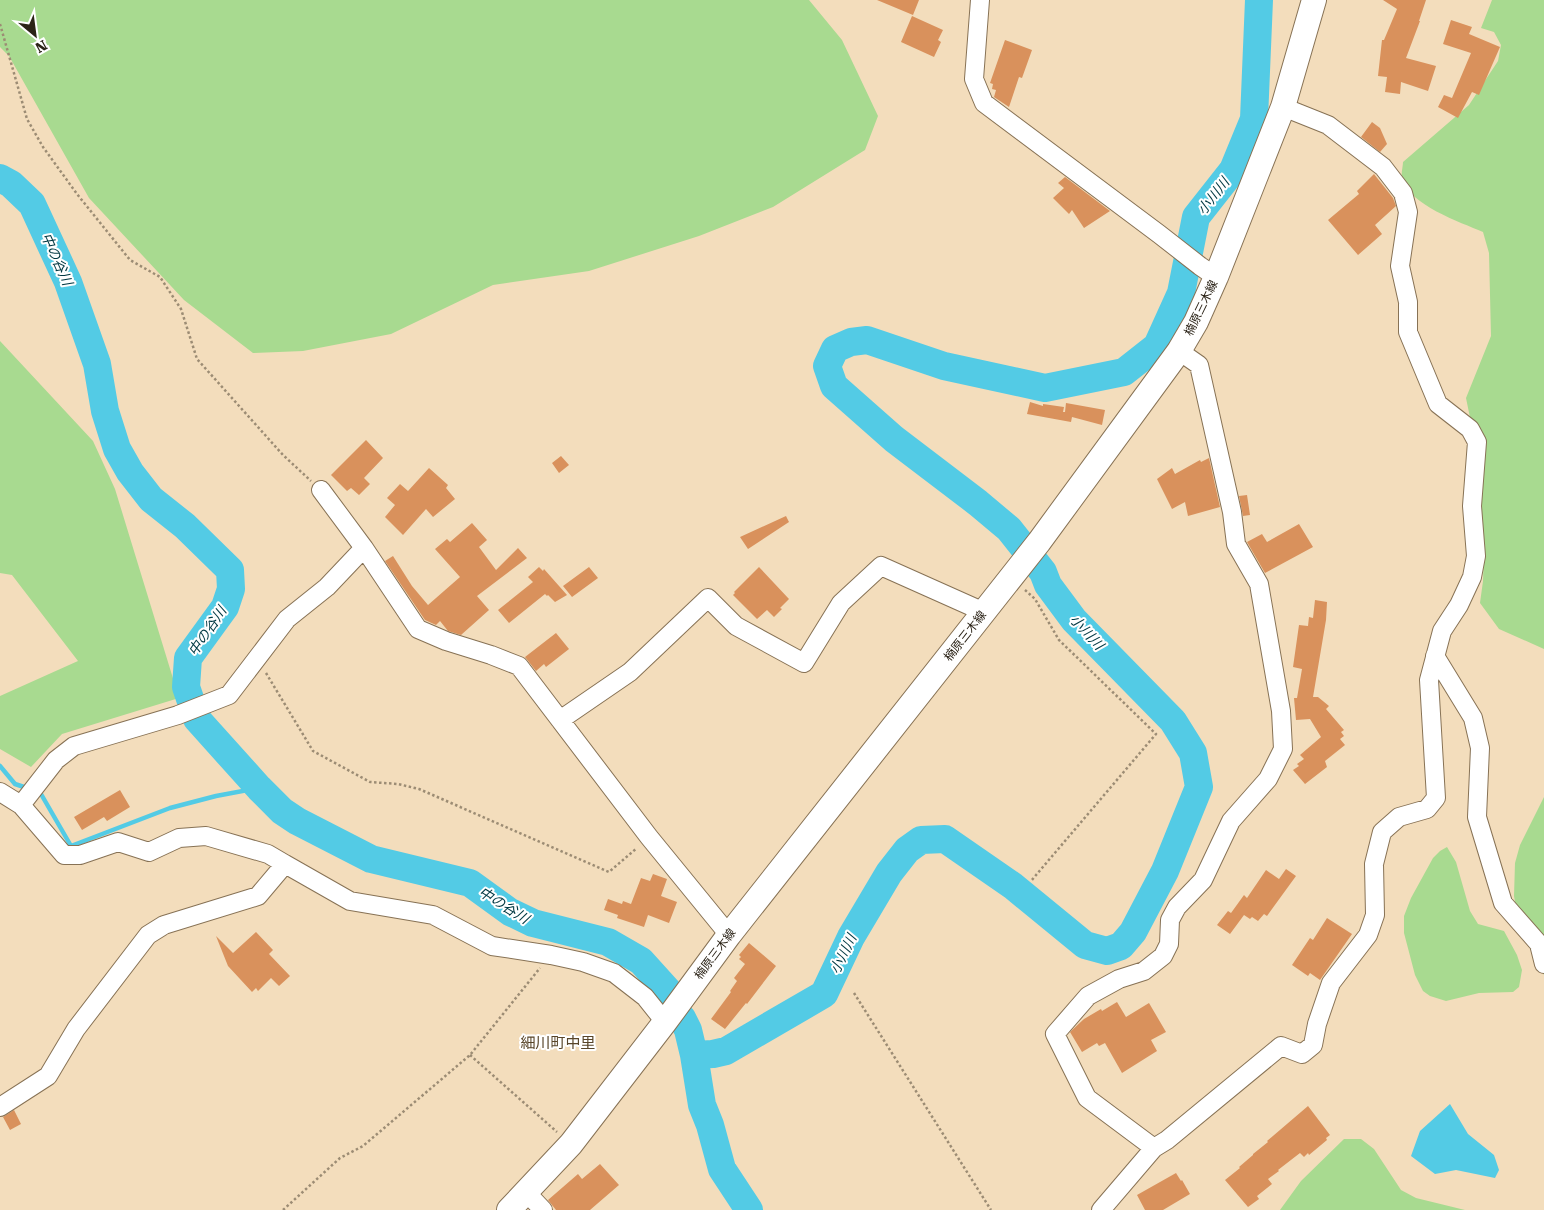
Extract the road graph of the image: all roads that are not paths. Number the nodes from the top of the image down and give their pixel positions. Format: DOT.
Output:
graph roads {
  1 [pos="980,0"];
  2 [pos="1314,0"];
  3 [pos="1283,107"];
  4 [pos="1208,272"];
  5 [pos="1179,351"];
  6 [pos="321,490"];
  7 [pos="364,548"];
  8 [pos="984,612"];
  9 [pos="1435,656"];
  10 [pos="560,720"];
  11 [pos="0,792"];
  12 [pos="24,802"];
  13 [pos="285,864"];
  14 [pos="728,935"];
  15 [pos="1544,964"];
  16 [pos="665,1022"];
  17 [pos="0,1107"];
  18 [pos="1154,1148"];
  19 [pos="526,1192"];
  20 [pos="509,1210"];
  21 [pos="543,1210"];
  22 [pos="1101,1210"];
  1 -- 4 [label="street"];
  2 -- 3 [label="main road, 楠原三木線"];
  3 -- 4 [label="main road, 楠原三木線"];
  3 -- 9 [label="street"];
  4 -- 5 [label="main road, 楠原三木線"];
  5 -- 8 [label="main road, 楠原三木線"];
  5 -- 18 [label="street"];
  6 -- 7 [label="street"];
  7 -- 10 [label="street"];
  7 -- 12 [label="street"];
  8 -- 10 [label="street"];
  8 -- 14 [label="main road, 楠原三木線"];
  9 -- 15 [label="street"];
  9 -- 18 [label="street"];
  10 -- 14 [label="street"];
  11 -- 12 [label="street"];
  12 -- 13 [label="street"];
  13 -- 16 [label="street"];
  13 -- 17 [label="street"];
  14 -- 16 [label="main road, 楠原三木線"];
  16 -- 19 [label="main road, 楠原三木線"];
  18 -- 22 [label="street"];
  19 -- 20 [label="main road, 楠原三木線"];
  19 -- 21 [label="street"];
}
